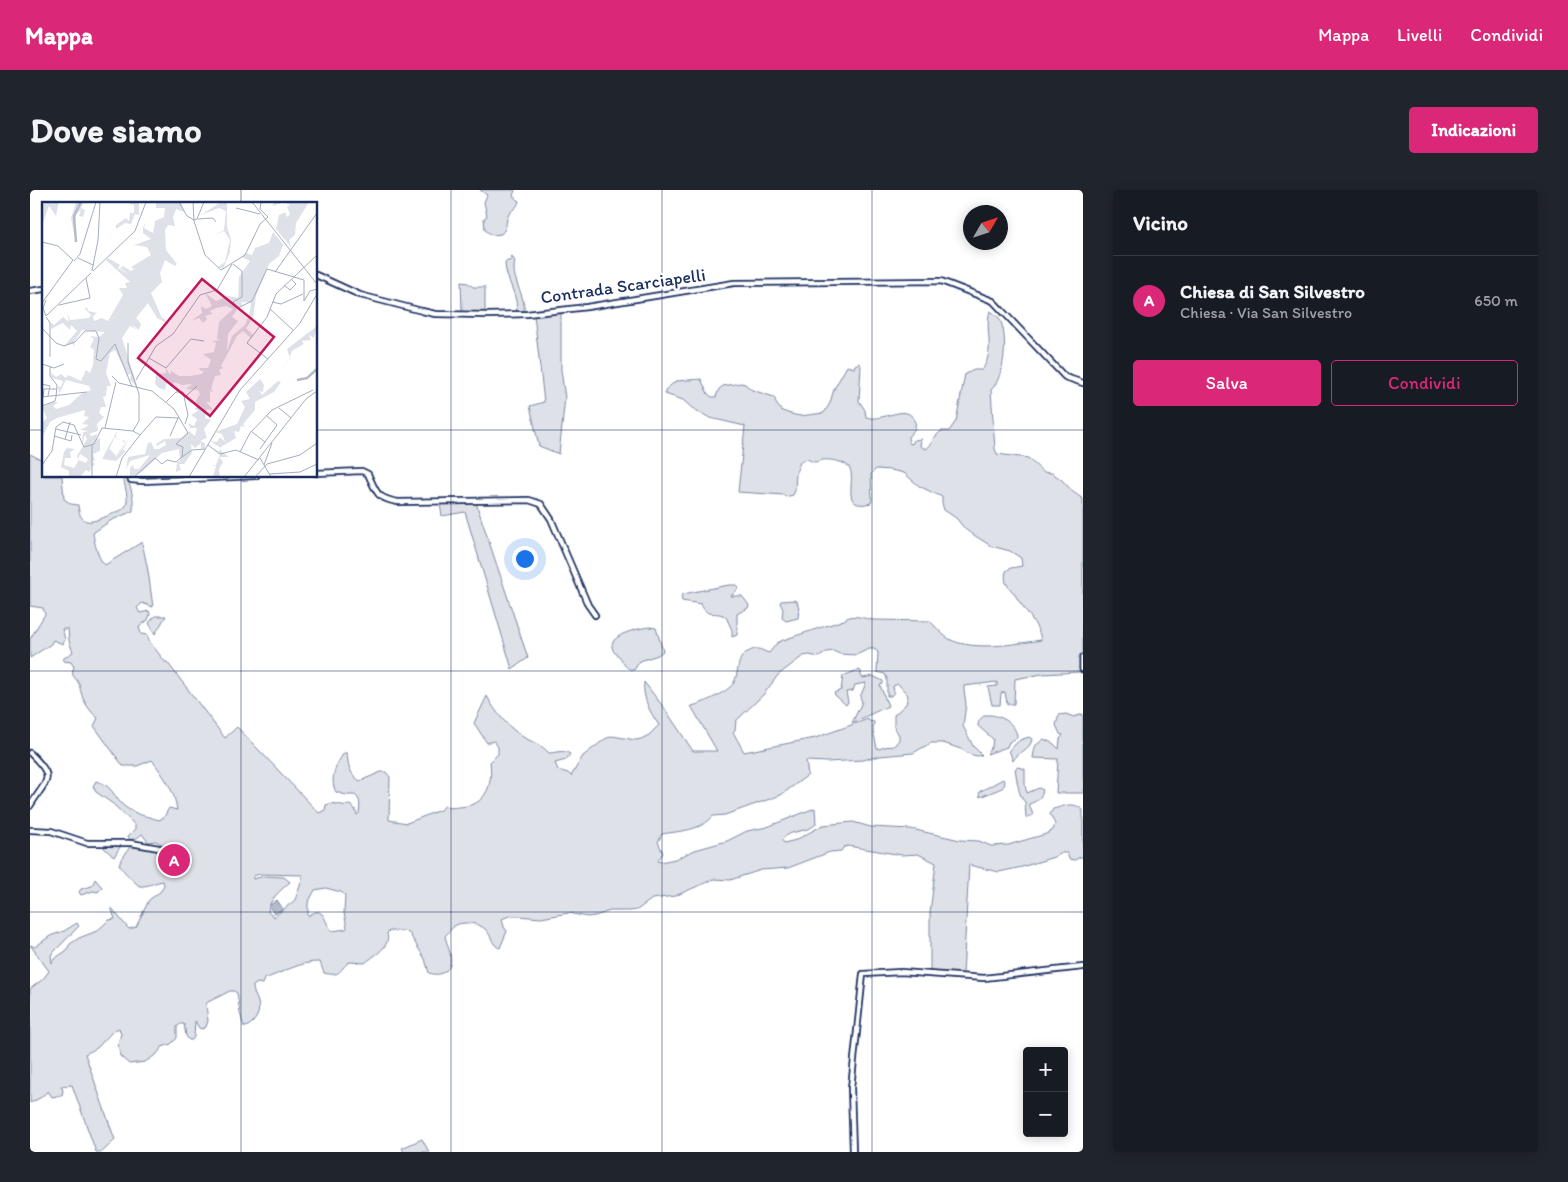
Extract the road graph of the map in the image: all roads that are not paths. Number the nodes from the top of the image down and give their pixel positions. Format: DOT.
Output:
graph roads {
  1 [pos="318,276"];
  2 [pos="1083,383"];
  3 [pos="318,473"];
  4 [pos="130,478"];
  5 [pos="218,478"];
  6 [pos="595,615"];
  7 [pos="1083,658"];
  8 [pos="1083,669"];
  9 [pos="30,753"];
  10 [pos="30,806"];
  11 [pos="30,830"];
  12 [pos="181,852"];
  13 [pos="1083,967"];
  14 [pos="852,1152"];
  1 -- 2 [label="street, Contrada Scarciapelli"];
  3 -- 6 [label="street"];
  4 -- 5 [label="street"];
  7 -- 8 [label="street"];
  9 -- 10 [label="street"];
  11 -- 12 [label="street"];
  13 -- 14 [label="street"];
}
